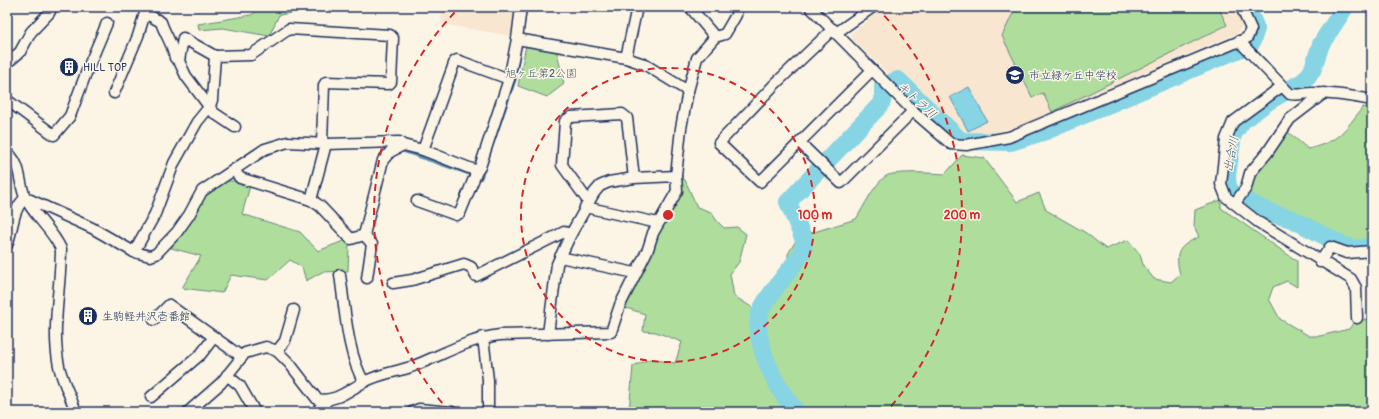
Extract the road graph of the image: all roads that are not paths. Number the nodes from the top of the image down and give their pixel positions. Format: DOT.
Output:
graph roads {
  1 [pos="52,7"];
  2 [pos="521,7"];
  3 [pos="636,7"];
  4 [pos="690,7"];
  5 [pos="737,7"];
  6 [pos="810,7"];
  7 [pos="873,7"];
  8 [pos="1241,7"];
  9 [pos="145,10"];
  10 [pos="107,23"];
  11 [pos="835,31"];
  12 [pos="715,37"];
  13 [pos="518,39"];
  14 [pos="1239,41"];
  15 [pos="215,56"];
  16 [pos="626,58"];
  17 [pos="179,61"];
  18 [pos="7,63"];
  19 [pos="872,70"];
  20 [pos="509,79"];
  21 [pos="1281,87"];
  22 [pos="688,91"];
  23 [pos="114,93"];
  24 [pos="1324,93"];
  25 [pos="7,100"];
  26 [pos="1372,100"];
  27 [pos="210,106"];
  28 [pos="913,111"];
  29 [pos="235,127"];
  30 [pos="324,144"];
  31 [pos="800,144"];
  32 [pos="403,146"];
  33 [pos="423,150"];
  34 [pos="7,152"];
  35 [pos="234,170"];
  36 [pos="477,171"];
  37 [pos="676,176"];
  38 [pos="634,178"];
  39 [pos="26,198"];
  40 [pos="311,200"];
  41 [pos="417,201"];
  42 [pos="587,204"];
  43 [pos="1235,204"];
  44 [pos="658,223"];
  45 [pos="571,234"];
  46 [pos="364,235"];
  47 [pos="7,245"];
  48 [pos="1372,251"];
  49 [pos="134,252"];
  50 [pos="560,257"];
  51 [pos="1320,262"];
  52 [pos="635,273"];
  53 [pos="340,275"];
  54 [pos="367,278"];
  55 [pos="392,283"];
  56 [pos="294,310"];
  57 [pos="1357,318"];
  58 [pos="154,320"];
  59 [pos="548,334"];
  60 [pos="483,337"];
  61 [pos="214,338"];
  62 [pos="277,352"];
  63 [pos="242,357"];
  64 [pos="227,375"];
  65 [pos="364,382"];
  66 [pos="151,397"];
  67 [pos="327,401"];
  68 [pos="76,412"];
  69 [pos="188,412"];
  70 [pos="255,412"];
  71 [pos="316,412"];
  72 [pos="412,412"];
  73 [pos="452,412"];
  74 [pos="488,412"];
  1 -- 18 [label="street"];
  2 -- 13 [label="street"];
  3 -- 16 [label="street"];
  4 -- 12 [label="street"];
  5 -- 12 [label="street"];
  6 -- 11 [label="street"];
  7 -- 11 [label="street"];
  8 -- 14 [label="street"];
  9 -- 17 [label="street"];
  9 -- 23 [label="street"];
  10 -- 25 [label="street"];
  11 -- 19 [label="street"];
  11 -- 31 [label="street"];
  12 -- 22 [label="street"];
  13 -- 16 [label="street"];
  13 -- 20 [label="street"];
  14 -- 21 [label="street"];
  14 -- 28 [label="street"];
  15 -- 17 [label="street"];
  15 -- 27 [label="street"];
  15 -- 30 [label="street"];
  16 -- 22 [label="street"];
  17 -- 27 [label="street"];
  19 -- 28 [label="street"];
  19 -- 31 [label="street"];
  20 -- 33 [label="street"];
  20 -- 36 [label="street"];
  21 -- 24 [label="street"];
  21 -- 43 [label="street"];
  22 -- 37 [label="street"];
  24 -- 26 [label="street"];
  24 -- 43 [label="street"];
  27 -- 29 [label="street"];
  27 -- 49 [label="street"];
  28 -- 31 [label="street"];
  30 -- 32 [label="street"];
  30 -- 35 [label="street"];
  30 -- 40 [label="street"];
  32 -- 33 [label="street"];
  32 -- 46 [label="street"];
  33 -- 36 [label="street"];
  34 -- 39 [label="street"];
  35 -- 40 [label="street"];
  35 -- 49 [label="street"];
  36 -- 41 [label="street"];
  37 -- 38 [label="street"];
  37 -- 44 [label="street"];
  38 -- 42 [label="street"];
  38 -- 42 [label="street"];
  39 -- 47 [label="street"];
  39 -- 49 [label="street"];
  39 -- 68 [label="street"];
  40 -- 46 [label="street"];
  42 -- 44 [label="street"];
  42 -- 45 [label="street"];
  43 -- 51 [label="street"];
  44 -- 52 [label="street"];
  45 -- 50 [label="street"];
  45 -- 55 [label="street"];
  46 -- 54 [label="street"];
  48 -- 51 [label="street"];
  50 -- 52 [label="street"];
  50 -- 59 [label="street"];
  51 -- 57 [label="street"];
  52 -- 59 [label="street"];
  53 -- 65 [label="street"];
  56 -- 62 [label="street"];
  58 -- 61 [label="street"];
  59 -- 60 [label="street"];
  60 -- 65 [label="street"];
  60 -- 74 [label="street"];
  61 -- 63 [label="street"];
  61 -- 66 [label="street"];
  62 -- 63 [label="street"];
  62 -- 67 [label="street"];
  63 -- 64 [label="street"];
  64 -- 69 [label="street"];
  64 -- 70 [label="street"];
  65 -- 67 [label="street"];
  67 -- 71 [label="street"];
  72 -- 73 [label="street"];
}
